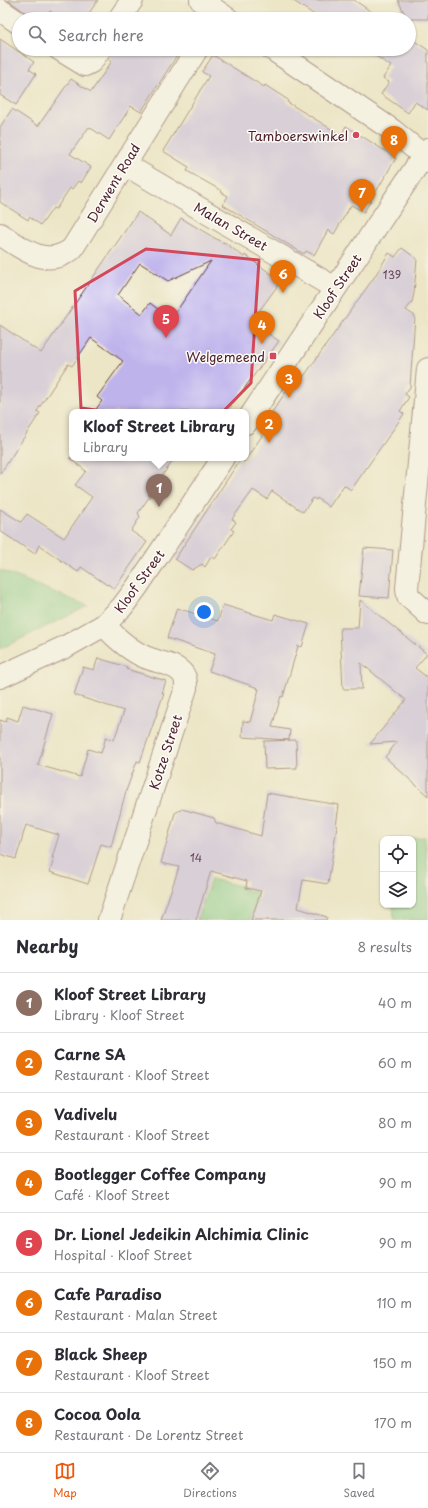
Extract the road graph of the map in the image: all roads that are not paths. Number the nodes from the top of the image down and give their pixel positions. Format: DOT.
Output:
graph roads {
  1 [pos="132,0"];
  2 [pos="200,0"];
  3 [pos="0,10"];
  4 [pos="124,12"];
  5 [pos="216,12"];
  6 [pos="12,18"];
  7 [pos="70,56"];
  8 [pos="95,56"];
  9 [pos="193,56"];
  10 [pos="282,56"];
  11 [pos="427,156"];
  12 [pos="126,165"];
  13 [pos="0,234"];
  14 [pos="336,288"];
  15 [pos="428,369"];
  16 [pos="249,418"];
  17 [pos="221,461"];
  18 [pos="428,614"];
  19 [pos="104,625"];
  20 [pos="0,677"];
  21 [pos="109,920"];
  1 -- 4 [label="street"];
  2 -- 5 [label="street"];
  3 -- 6 [label="street"];
  7 -- 8 [label="street"];
  9 -- 12 [label="street, Derwent Road"];
  10 -- 11 [label="street"];
  11 -- 14 [label="street, Kloof Street"];
  12 -- 13 [label="street, Derwent Road"];
  12 -- 14 [label="street, Malan Street"];
  14 -- 16 [label="street, Kloof Street"];
  15 -- 18 [label="street"];
  17 -- 19 [label="street, Kloof Street"];
  19 -- 20 [label="street, Kloof Street"];
  19 -- 21 [label="street, Kotze Street"];
}
